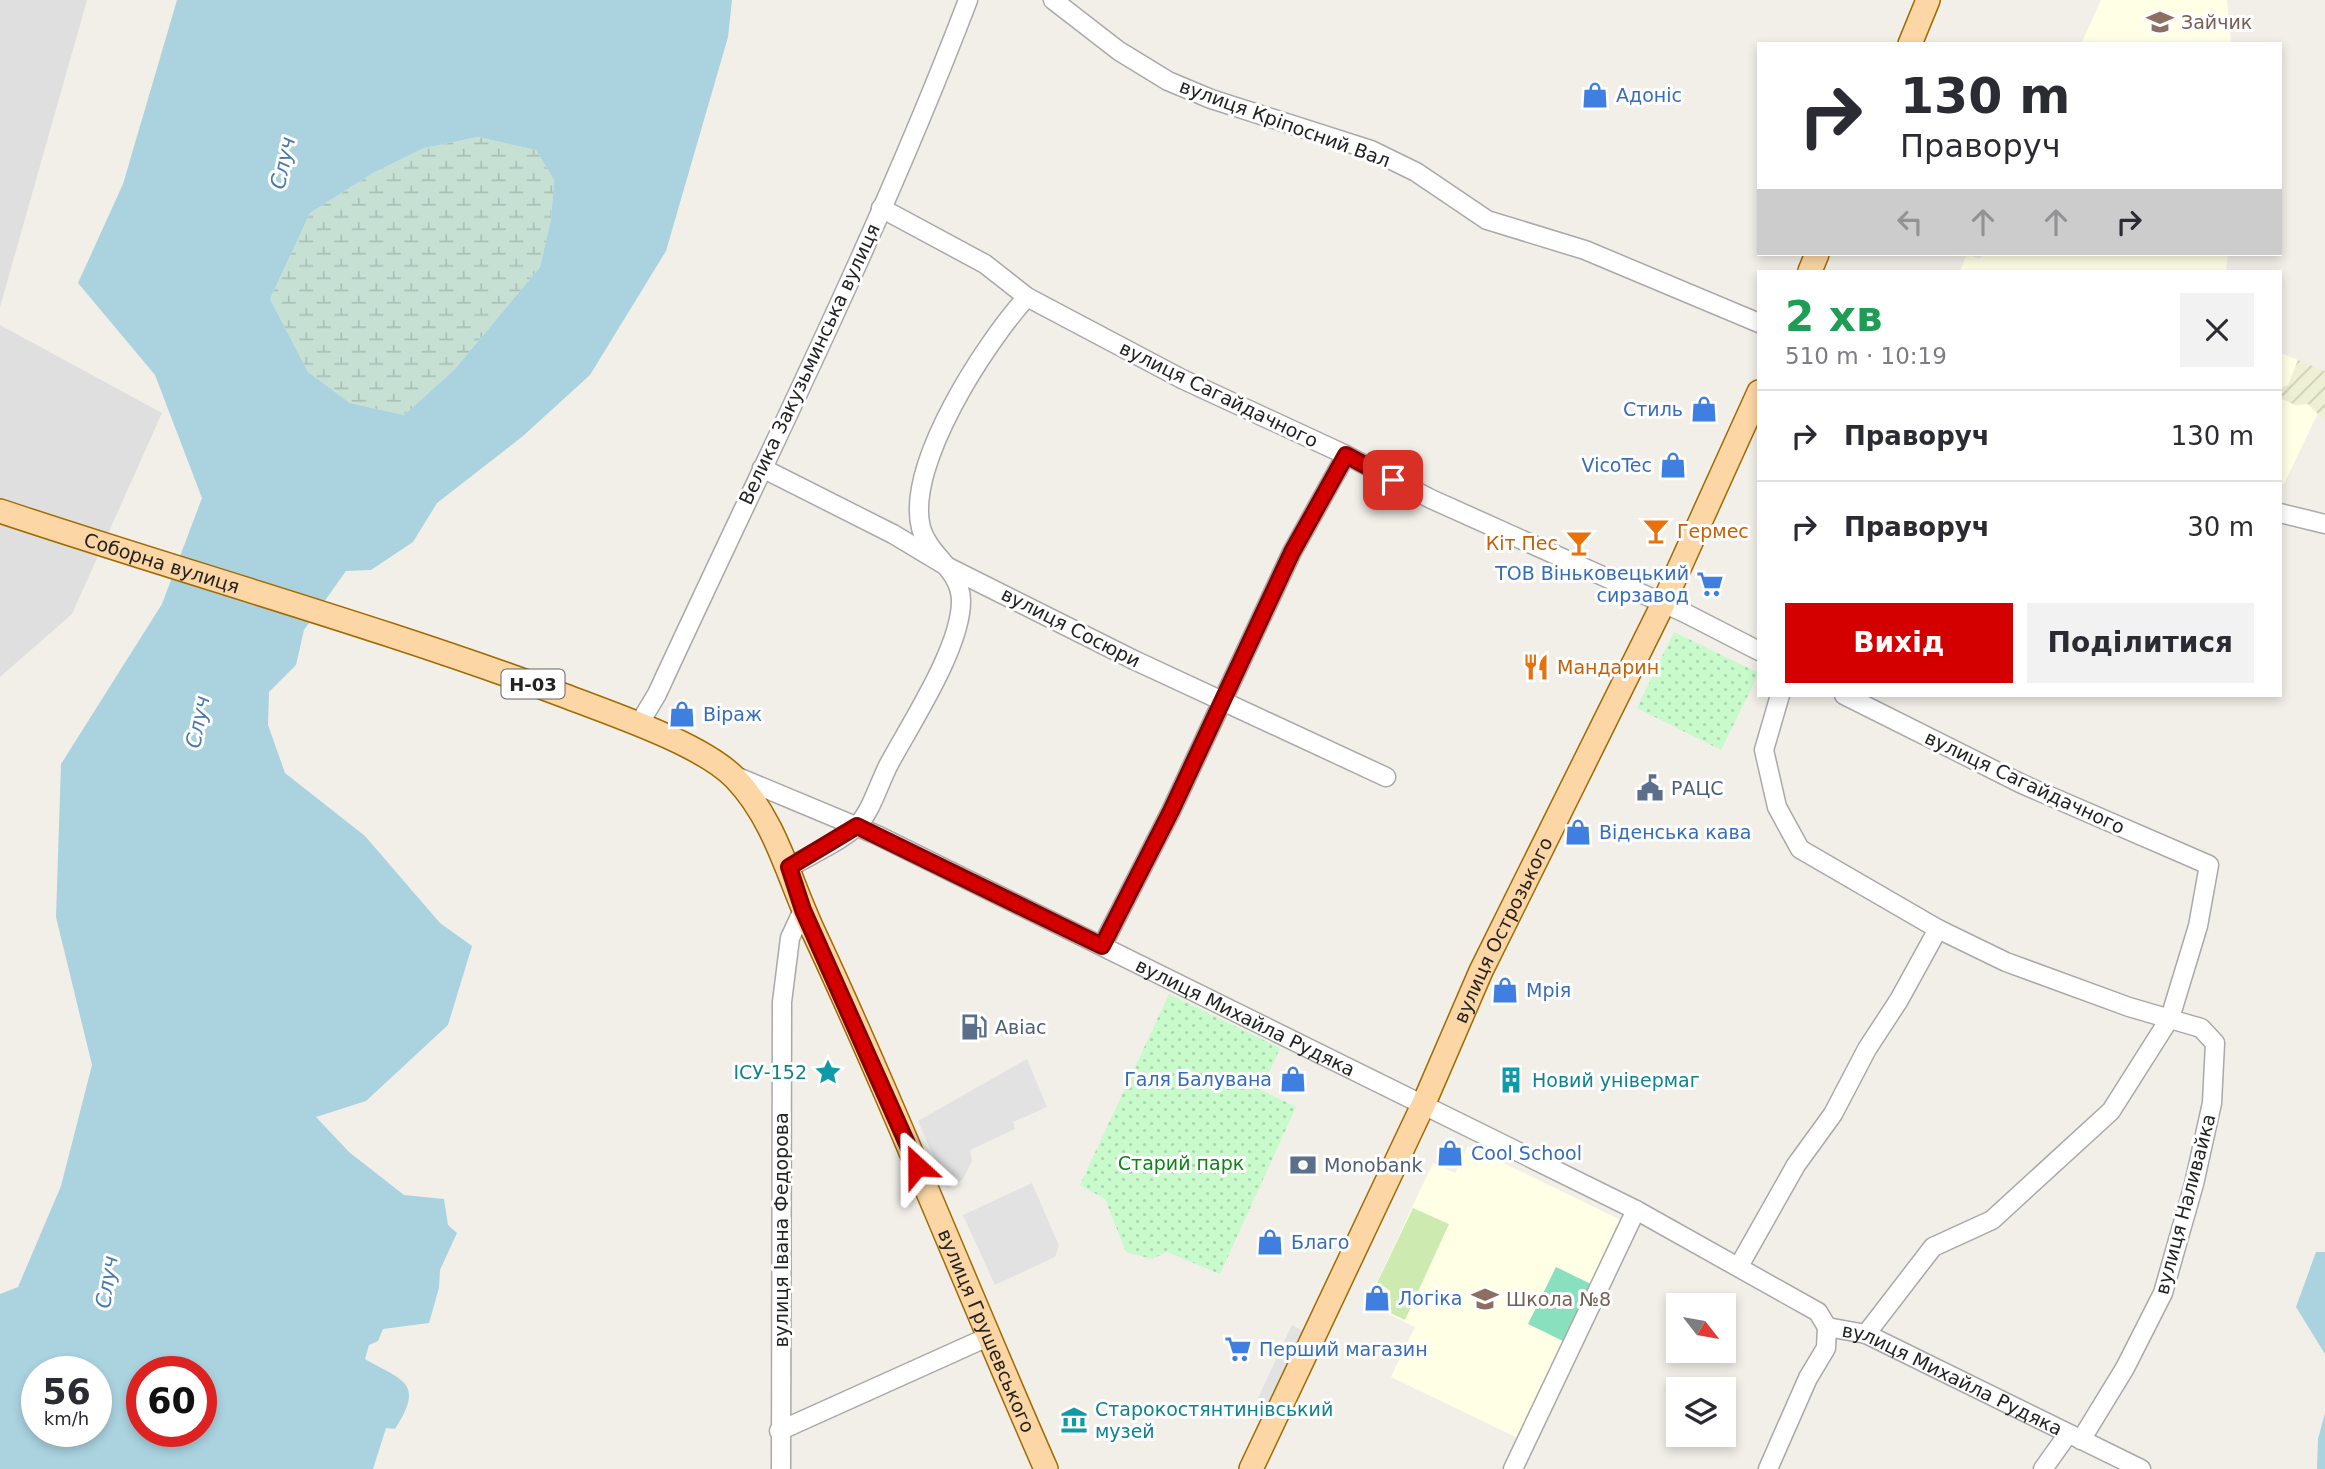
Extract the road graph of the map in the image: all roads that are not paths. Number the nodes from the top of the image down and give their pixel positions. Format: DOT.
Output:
graph roads {
  1 [pos="968,0"];
  2 [pos="1053,0"];
  3 [pos="1928,0"];
  4 [pos="1911,42"];
  5 [pos="881,208"];
  6 [pos="1027,297"];
  7 [pos="1757,322"];
  8 [pos="1757,396"];
  9 [pos="1346,455"];
  10 [pos="762,468"];
  11 [pos="0,511"];
  12 [pos="2282,513"];
  13 [pos="2325,524"];
  14 [pos="947,567"];
  15 [pos="1663,604"];
  16 [pos="325,615"];
  17 [pos="1757,650"];
  18 [pos="1779,697"];
  19 [pos="1848,697"];
  20 [pos="1222,700"];
  21 [pos="639,724"];
  22 [pos="732,774"];
  23 [pos="1386,777"];
  24 [pos="857,826"];
  25 [pos="789,867"];
  26 [pos="803,910"];
  27 [pos="1938,929"];
  28 [pos="1102,946"];
  29 [pos="2170,1018"];
  30 [pos="1424,1103"];
  31 [pos="1636,1210"];
  32 [pos="1739,1266"];
  33 [pos="1827,1327"];
  34 [pos="1866,1334"];
  35 [pos="990,1336"];
  36 [pos="779,1431"];
  37 [pos="2075,1437"];
  38 [pos="781,1469"];
  39 [pos="1046,1469"];
  40 [pos="1251,1469"];
  41 [pos="1513,1469"];
  42 [pos="1768,1469"];
  43 [pos="2043,1469"];
  44 [pos="2141,1469"];
  1 -- 5 [label="street, Велика Закузьминська вулиця"];
  2 -- 7 [label="street, вулиця Кріпосний Вал"];
  3 -- 4 [label="main road"];
  5 -- 6 [label="street, вулиця Сагайдачного"];
  5 -- 10 [label="street, Велика Закузьминська вулиця"];
  6 -- 9 [label="street, вулиця Сагайдачного"];
  6 -- 14 [label="street"];
  8 -- 15 [label="main road, вулиця Острозького"];
  9 -- 15 [label="street, вулиця Сагайдачного"];
  9 -- 20 [label="street"];
  10 -- 14 [label="street, вулиця Сосюри"];
  10 -- 21 [label="street, Велика Закузьминська вулиця"];
  11 -- 16 [label="main road, Соборна вулиця / Н-03"];
  12 -- 13 [label="street"];
  14 -- 20 [label="street, вулиця Сосюри"];
  14 -- 24 [label="street"];
  15 -- 17 [label="street, вулиця Сагайдачного"];
  15 -- 30 [label="main road, вулиця Острозького"];
  16 -- 21 [label="main road, вулиця Михайла Рудяка / Н-03"];
  18 -- 27 [label="street, вулиця Наливайка"];
  19 -- 29 [label="street, вулиця Сагайдачного"];
  20 -- 23 [label="street, вулиця Сосюри"];
  20 -- 28 [label="street"];
  21 -- 22 [label="main road, вулиця Михайла Рудяка / Н-03"];
  22 -- 24 [label="street, вулиця Михайла Рудяка"];
  22 -- 25 [label="main road, вулиця Грушевського / Н-03"];
  24 -- 25 [label="street"];
  24 -- 28 [label="street, вулиця Михайла Рудяка"];
  25 -- 26 [label="main road, вулиця Грушевського / Н-03"];
  26 -- 35 [label="main road, вулиця Грушевського / Н-03"];
  26 -- 36 [label="street, вулиця Івана Федорова"];
  27 -- 29 [label="street, вулиця Наливайка"];
  27 -- 32 [label="street"];
  28 -- 30 [label="street, вулиця Михайла Рудяка"];
  29 -- 34 [label="street"];
  29 -- 37 [label="street, вулиця Наливайка"];
  30 -- 31 [label="street, вулиця Михайла Рудяка"];
  30 -- 40 [label="main road, вулиця Острозького"];
  31 -- 32 [label="street, вулиця Михайла Рудяка"];
  31 -- 41 [label="street"];
  32 -- 33 [label="street, вулиця Михайла Рудяка"];
  33 -- 34 [label="street, вулиця Михайла Рудяка"];
  33 -- 42 [label="street"];
  34 -- 37 [label="street, вулиця Михайла Рудяка"];
  35 -- 36 [label="street"];
  35 -- 39 [label="main road, вулиця Грушевського / Н-03"];
  36 -- 38 [label="street, вулиця Івана Федорова"];
  37 -- 43 [label="street, вулиця Наливайка"];
  37 -- 44 [label="street, вулиця Михайла Рудяка"];
}
